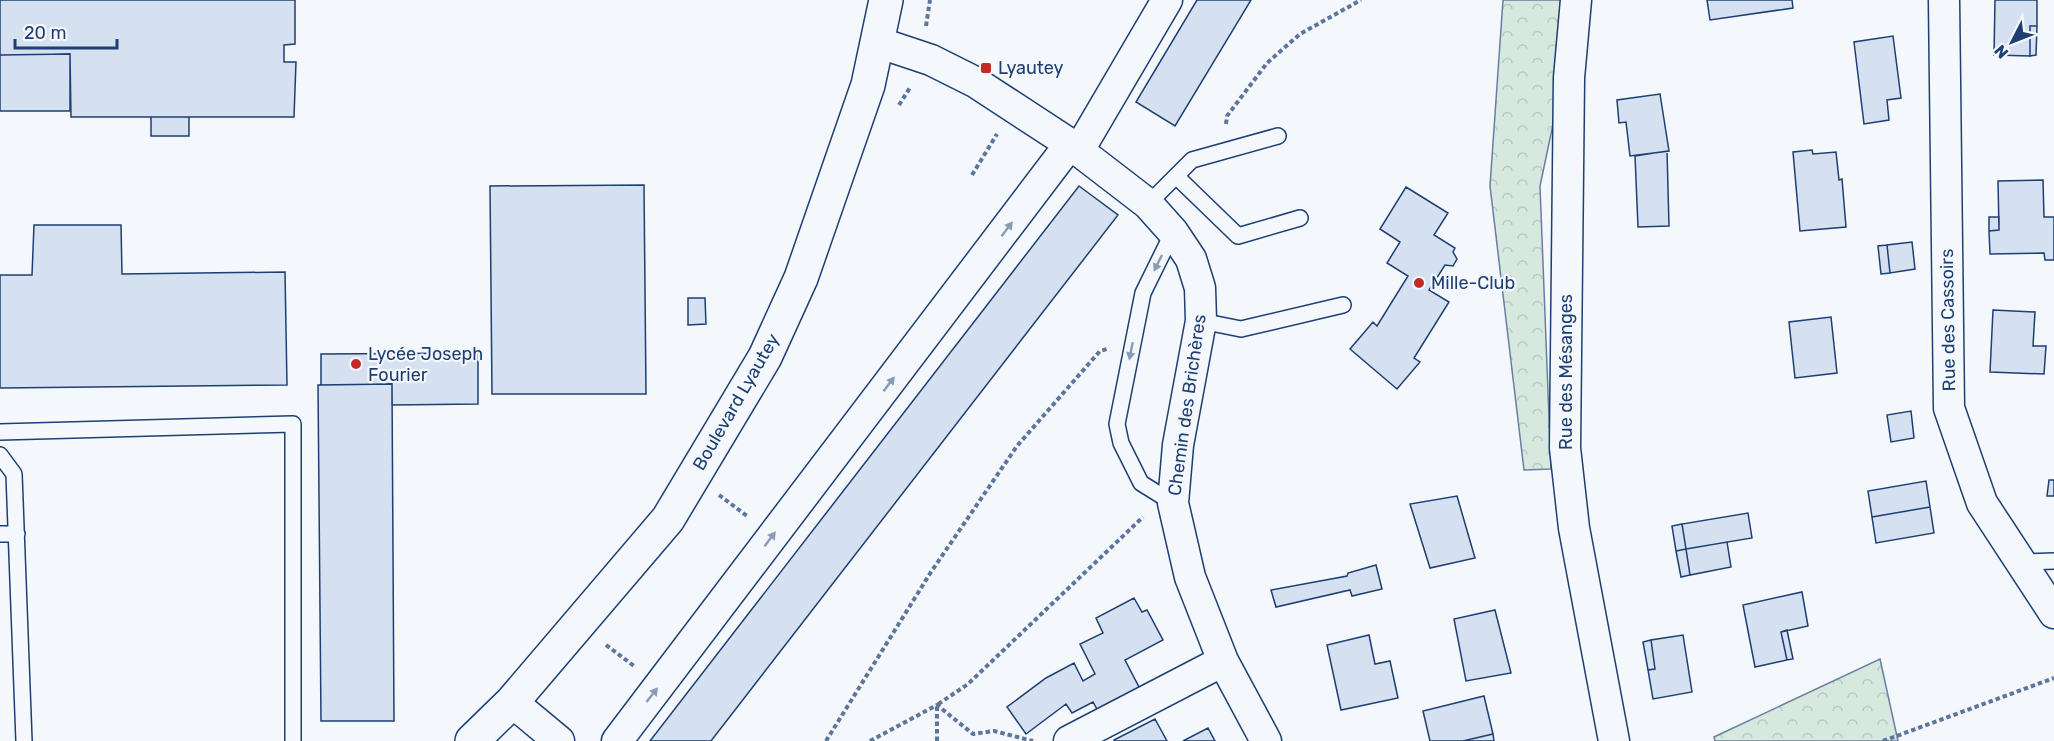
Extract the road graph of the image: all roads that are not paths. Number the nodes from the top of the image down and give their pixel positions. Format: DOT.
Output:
graph roads {
  1 [pos="886,0"];
  2 [pos="1167,0"];
  3 [pos="1576,0"];
  4 [pos="1944,0"];
  5 [pos="878,42"];
  6 [pos="1278,136"];
  7 [pos="1075,147"];
  8 [pos="1176,176"];
  9 [pos="1148,204"];
  10 [pos="1300,218"];
  11 [pos="1173,232"];
  12 [pos="1343,305"];
  13 [pos="1201,321"];
  14 [pos="0,432"];
  15 [pos="0,455"];
  16 [pos="1173,503"];
  17 [pos="0,534"];
  18 [pos="17,534"];
  19 [pos="2054,561"];
  20 [pos="2020,562"];
  21 [pos="2054,613"];
  22 [pos="1223,661"];
  23 [pos="512,702"];
  24 [pos="24,741"];
  25 [pos="293,741"];
  26 [pos="472,741"];
  27 [pos="559,741"];
  28 [pos="617,741"];
  29 [pos="1069,741"];
  30 [pos="1266,741"];
  31 [pos="1614,741"];
  1 -- 5 [label="main road, Boulevard Lyautey"];
  2 -- 7 [label="street"];
  3 -- 31 [label="street, Rue des Mésanges"];
  4 -- 20 [label="street, Rue des Cassoirs"];
  5 -- 7 [label="street, Chemin des Brichères"];
  5 -- 23 [label="main road, Boulevard Lyautey"];
  6 -- 8 [label="lane"];
  7 -- 9 [label="street, Chemin des Brichères"];
  28 -- 7 [label="street, one-way"];
  8 -- 9 [label="lane"];
  8 -- 10 [label="lane"];
  9 -- 11 [label="street, Chemin des Brichères"];
  11 -- 13 [label="street, Chemin des Brichères"];
  11 -- 16 [label="lane, one-way"];
  12 -- 13 [label="lane"];
  13 -- 16 [label="street, Chemin des Brichères"];
  14 -- 25 [label="lane"];
  15 -- 18 [label="lane"];
  16 -- 22 [label="street, Chemin des Brichères"];
  17 -- 18 [label="lane"];
  18 -- 24 [label="lane"];
  19 -- 20 [label="lane"];
  20 -- 21 [label="street, Rue des Cassoirs"];
  22 -- 29 [label="street"];
  22 -- 30 [label="street, Chemin des Brichères"];
  23 -- 26 [label="main road, Boulevard Lyautey"];
  23 -- 27 [label="street"];
}
